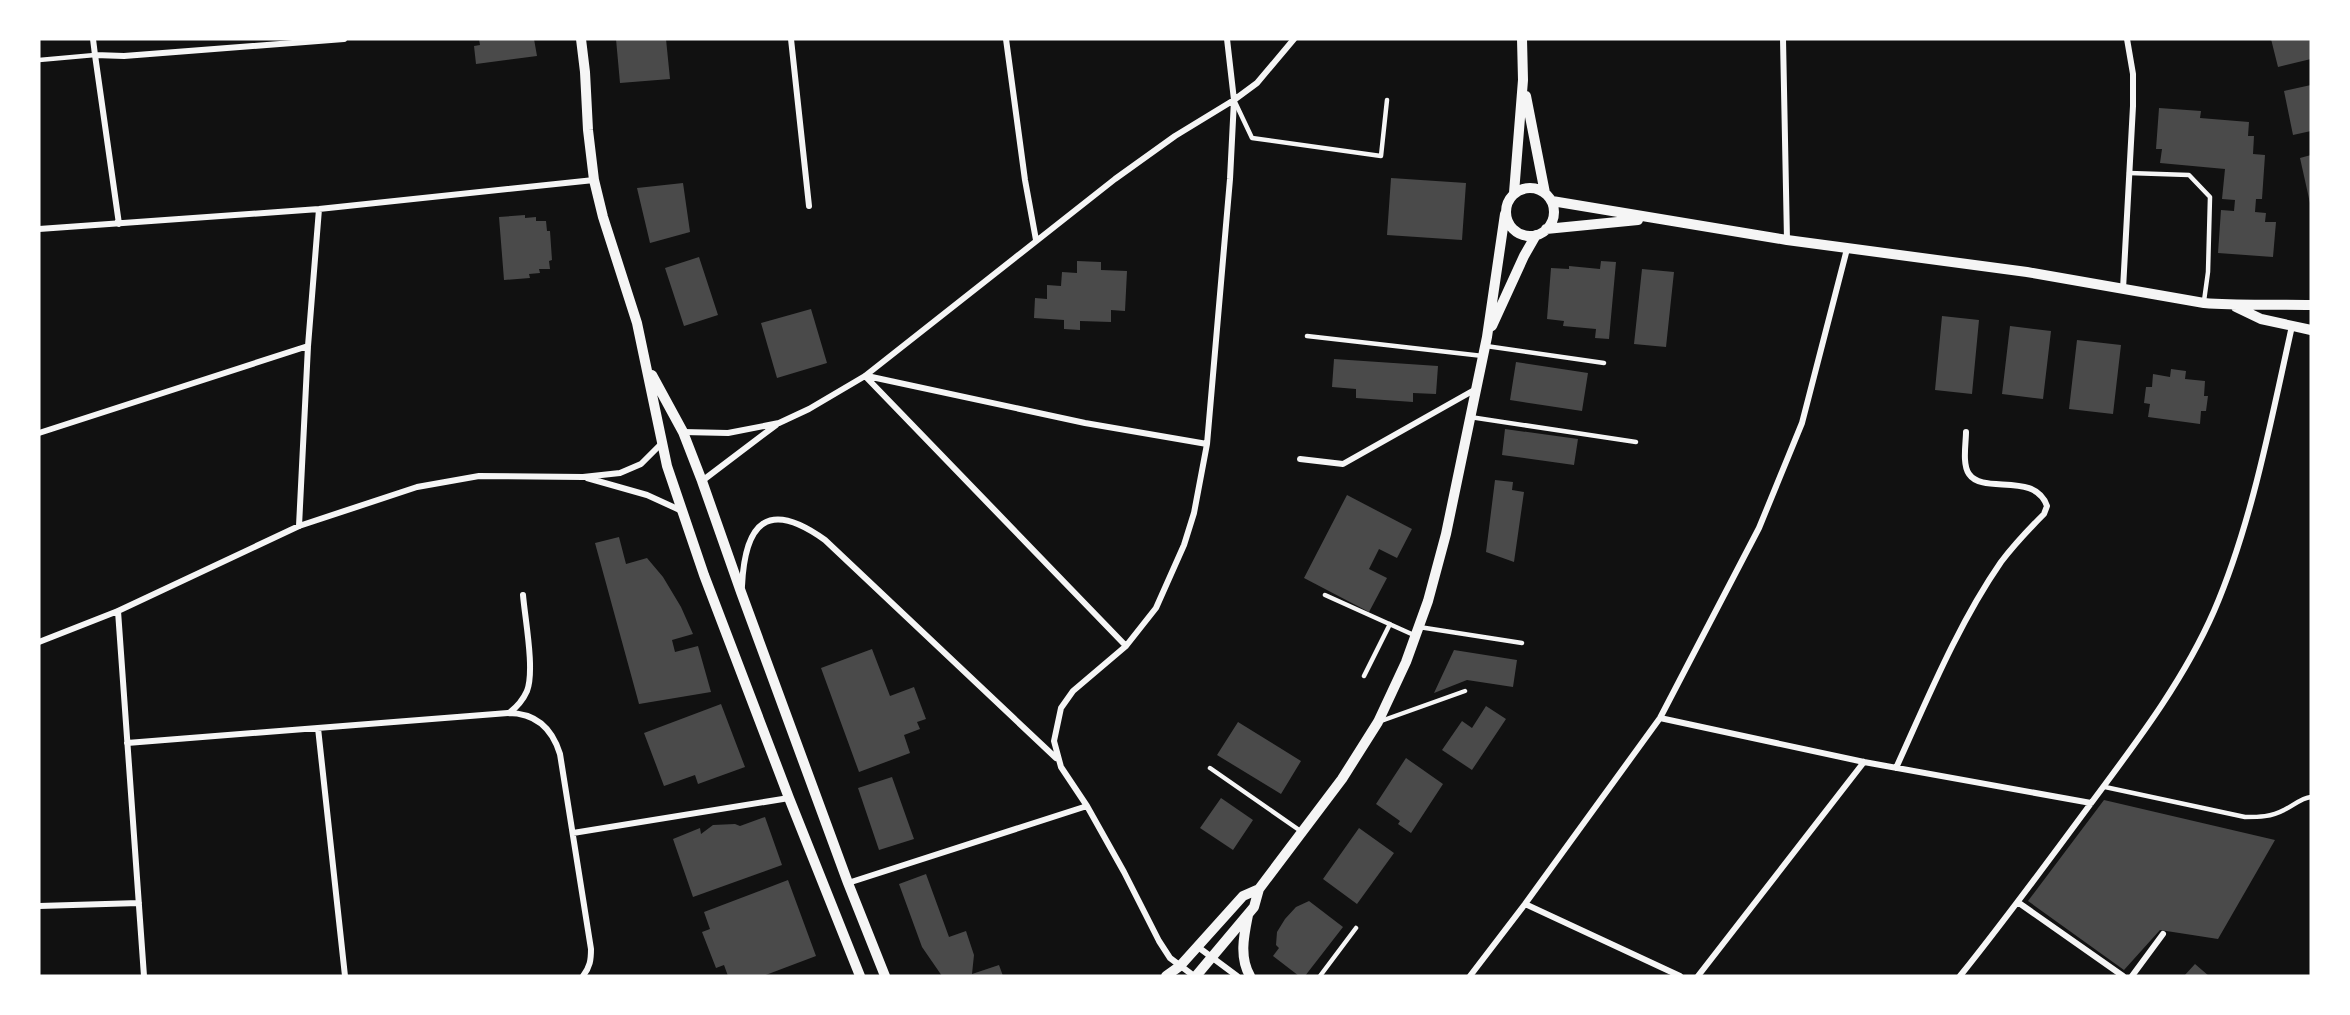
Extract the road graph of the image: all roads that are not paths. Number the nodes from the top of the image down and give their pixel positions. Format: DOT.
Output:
graph roads {
  1 [pos="93,39"];
  2 [pos="344,39"];
  3 [pos="581,39"];
  4 [pos="588,39"];
  5 [pos="791,39"];
  6 [pos="1006,39"];
  7 [pos="1227,39"];
  8 [pos="1294,39"];
  9 [pos="1522,39"];
  10 [pos="1783,39"];
  11 [pos="2127,39"];
  12 [pos="94,55"];
  13 [pos="39,60"];
  14 [pos="585,72"];
  15 [pos="1523,81"];
  16 [pos="1234,100"];
  17 [pos="1387,100"];
  18 [pos="2129,173"];
  19 [pos="594,180"];
  20 [pos="1514,193"];
  21 [pos="1548,197"];
  22 [pos="809,206"];
  23 [pos="319,209"];
  24 [pos="1505,214"];
  25 [pos="1648,219"];
  26 [pos="119,224"];
  27 [pos="39,229"];
  28 [pos="1541,232"];
  29 [pos="1036,240"];
  30 [pos="1787,240"];
  31 [pos="1847,249"];
  32 [pos="2123,289"];
  33 [pos="2204,303"];
  34 [pos="2311,305"];
  35 [pos="2233,306"];
  36 [pos="2292,326"];
  37 [pos="2311,330"];
  38 [pos="1307,336"];
  39 [pos="308,346"];
  40 [pos="1485,346"];
  41 [pos="646,363"];
  42 [pos="1604,363"];
  43 [pos="865,376"];
  44 [pos="1476,389"];
  45 [pos="1470,417"];
  46 [pos="779,423"];
  47 [pos="683,432"];
  48 [pos="1966,432"];
  49 [pos="39,433"];
  50 [pos="1636,442"];
  51 [pos="662,443"];
  52 [pos="1207,444"];
  53 [pos="1300,459"];
  54 [pos="584,477"];
  55 [pos="702,481"];
  56 [pos="683,512"];
  57 [pos="299,526"];
  58 [pos="741,592"];
  59 [pos="523,595"];
  60 [pos="1325,595"];
  61 [pos="118,610"];
  62 [pos="1390,624"];
  63 [pos="1417,631"];
  64 [pos="39,642"];
  65 [pos="1522,643"];
  66 [pos="1126,646"];
  67 [pos="1364,676"];
  68 [pos="1465,691"];
  69 [pos="508,713"];
  70 [pos="1660,718"];
  71 [pos="1378,722"];
  72 [pos="318,728"];
  73 [pos="127,743"];
  74 [pos="1058,759"];
  75 [pos="1864,762"];
  76 [pos="1210,768"];
  77 [pos="1896,768"];
  78 [pos="2105,787"];
  79 [pos="2311,797"];
  80 [pos="789,798"];
  81 [pos="2091,803"];
  82 [pos="1087,806"];
  83 [pos="1302,832"];
  84 [pos="573,833"];
  85 [pos="848,883"];
  86 [pos="1259,889"];
  87 [pos="139,903"];
  88 [pos="2019,903"];
  89 [pos="1525,904"];
  90 [pos="39,906"];
  91 [pos="1249,914"];
  92 [pos="1356,928"];
  93 [pos="2163,934"];
  94 [pos="1198,947"];
  95 [pos="1212,957"];
  96 [pos="1180,966"];
  97 [pos="144,976"];
  98 [pos="345,976"];
  99 [pos="583,976"];
  100 [pos="860,976"];
  101 [pos="885,976"];
  102 [pos="1166,976"];
  103 [pos="1195,976"];
  104 [pos="1237,976"];
  105 [pos="1250,976"];
  106 [pos="1320,976"];
  107 [pos="1470,976"];
  108 [pos="1680,976"];
  109 [pos="1698,976"];
  110 [pos="1960,976"];
  111 [pos="2123,976"];
  112 [pos="2132,976"];
  1 -- 12 [label="street"];
  2 -- 12 [label="street"];
  3 -- 14 [label="street"];
  4 -- 14 [label="street"];
  5 -- 22 [label="street"];
  6 -- 29 [label="street"];
  7 -- 16 [label="street"];
  8 -- 16 [label="street"];
  9 -- 15 [label="street"];
  10 -- 30 [label="street"];
  11 -- 18 [label="street"];
  12 -- 13 [label="lane"];
  12 -- 26 [label="street"];
  14 -- 19 [label="street"];
  15 -- 20 [label="street"];
  15 -- 21 [label="street"];
  16 -- 17 [label="lane"];
  16 -- 29 [label="street"];
  16 -- 52 [label="street"];
  18 -- 32 [label="street"];
  18 -- 33 [label="lane"];
  19 -- 23 [label="street"];
  19 -- 41 [label="street"];
  20 -- 21 [label="street"];
  20 -- 24 [label="street"];
  21 -- 25 [label="street"];
  21 -- 28 [label="street"];
  23 -- 26 [label="street"];
  23 -- 39 [label="street"];
  24 -- 28 [label="street"];
  24 -- 40 [label="street"];
  25 -- 28 [label="street"];
  25 -- 30 [label="street"];
  26 -- 27 [label="street"];
  28 -- 40 [label="street"];
  29 -- 43 [label="street"];
  30 -- 31 [label="street"];
  31 -- 32 [label="street"];
  31 -- 70 [label="street"];
  32 -- 33 [label="street"];
  33 -- 35 [label="street"];
  34 -- 35 [label="street"];
  35 -- 36 [label="street"];
  36 -- 37 [label="street"];
  36 -- 78 [label="street"];
  38 -- 40 [label="lane"];
  39 -- 49 [label="street"];
  39 -- 57 [label="street"];
  40 -- 42 [label="lane"];
  40 -- 44 [label="street"];
  41 -- 47 [label="street"];
  41 -- 51 [label="street"];
  43 -- 46 [label="street"];
  43 -- 52 [label="street"];
  43 -- 66 [label="street"];
  44 -- 45 [label="street"];
  44 -- 53 [label="street"];
  45 -- 50 [label="lane"];
  45 -- 63 [label="street"];
  46 -- 47 [label="street"];
  46 -- 55 [label="street"];
  47 -- 55 [label="street"];
  48 -- 77 [label="street"];
  51 -- 54 [label="street"];
  51 -- 56 [label="street"];
  52 -- 66 [label="street"];
  54 -- 56 [label="street"];
  54 -- 57 [label="street"];
  55 -- 58 [label="street"];
  56 -- 80 [label="street"];
  57 -- 61 [label="street"];
  58 -- 74 [label="street"];
  58 -- 85 [label="street"];
  59 -- 69 [label="street"];
  60 -- 62 [label="lane"];
  61 -- 64 [label="street"];
  61 -- 73 [label="street"];
  62 -- 63 [label="lane"];
  62 -- 67 [label="lane"];
  63 -- 65 [label="lane"];
  63 -- 71 [label="street"];
  66 -- 74 [label="street"];
  68 -- 71 [label="lane"];
  69 -- 72 [label="street"];
  69 -- 84 [label="street"];
  70 -- 75 [label="street"];
  70 -- 89 [label="street"];
  71 -- 83 [label="street"];
  72 -- 73 [label="street"];
  72 -- 98 [label="street"];
  73 -- 87 [label="street"];
  74 -- 82 [label="street"];
  75 -- 77 [label="street"];
  75 -- 109 [label="street"];
  76 -- 83 [label="lane"];
  77 -- 81 [label="street"];
  78 -- 79 [label="lane"];
  78 -- 81 [label="street"];
  80 -- 84 [label="street"];
  80 -- 100 [label="street"];
  81 -- 88 [label="street"];
  82 -- 85 [label="street"];
  82 -- 96 [label="street"];
  83 -- 86 [label="street"];
  84 -- 99 [label="street"];
  85 -- 101 [label="street"];
  86 -- 91 [label="street"];
  86 -- 94 [label="street"];
  87 -- 90 [label="street"];
  87 -- 97 [label="street"];
  88 -- 110 [label="street"];
  88 -- 111 [label="street"];
  89 -- 107 [label="street"];
  89 -- 108 [label="street"];
  91 -- 95 [label="street"];
  91 -- 105 [label="street"];
  92 -- 106 [label="lane"];
  93 -- 112 [label="street"];
  94 -- 95 [label="street"];
  94 -- 96 [label="street"];
  95 -- 103 [label="street"];
  95 -- 104 [label="street"];
  96 -- 102 [label="street"];
  96 -- 103 [label="street"];
}
